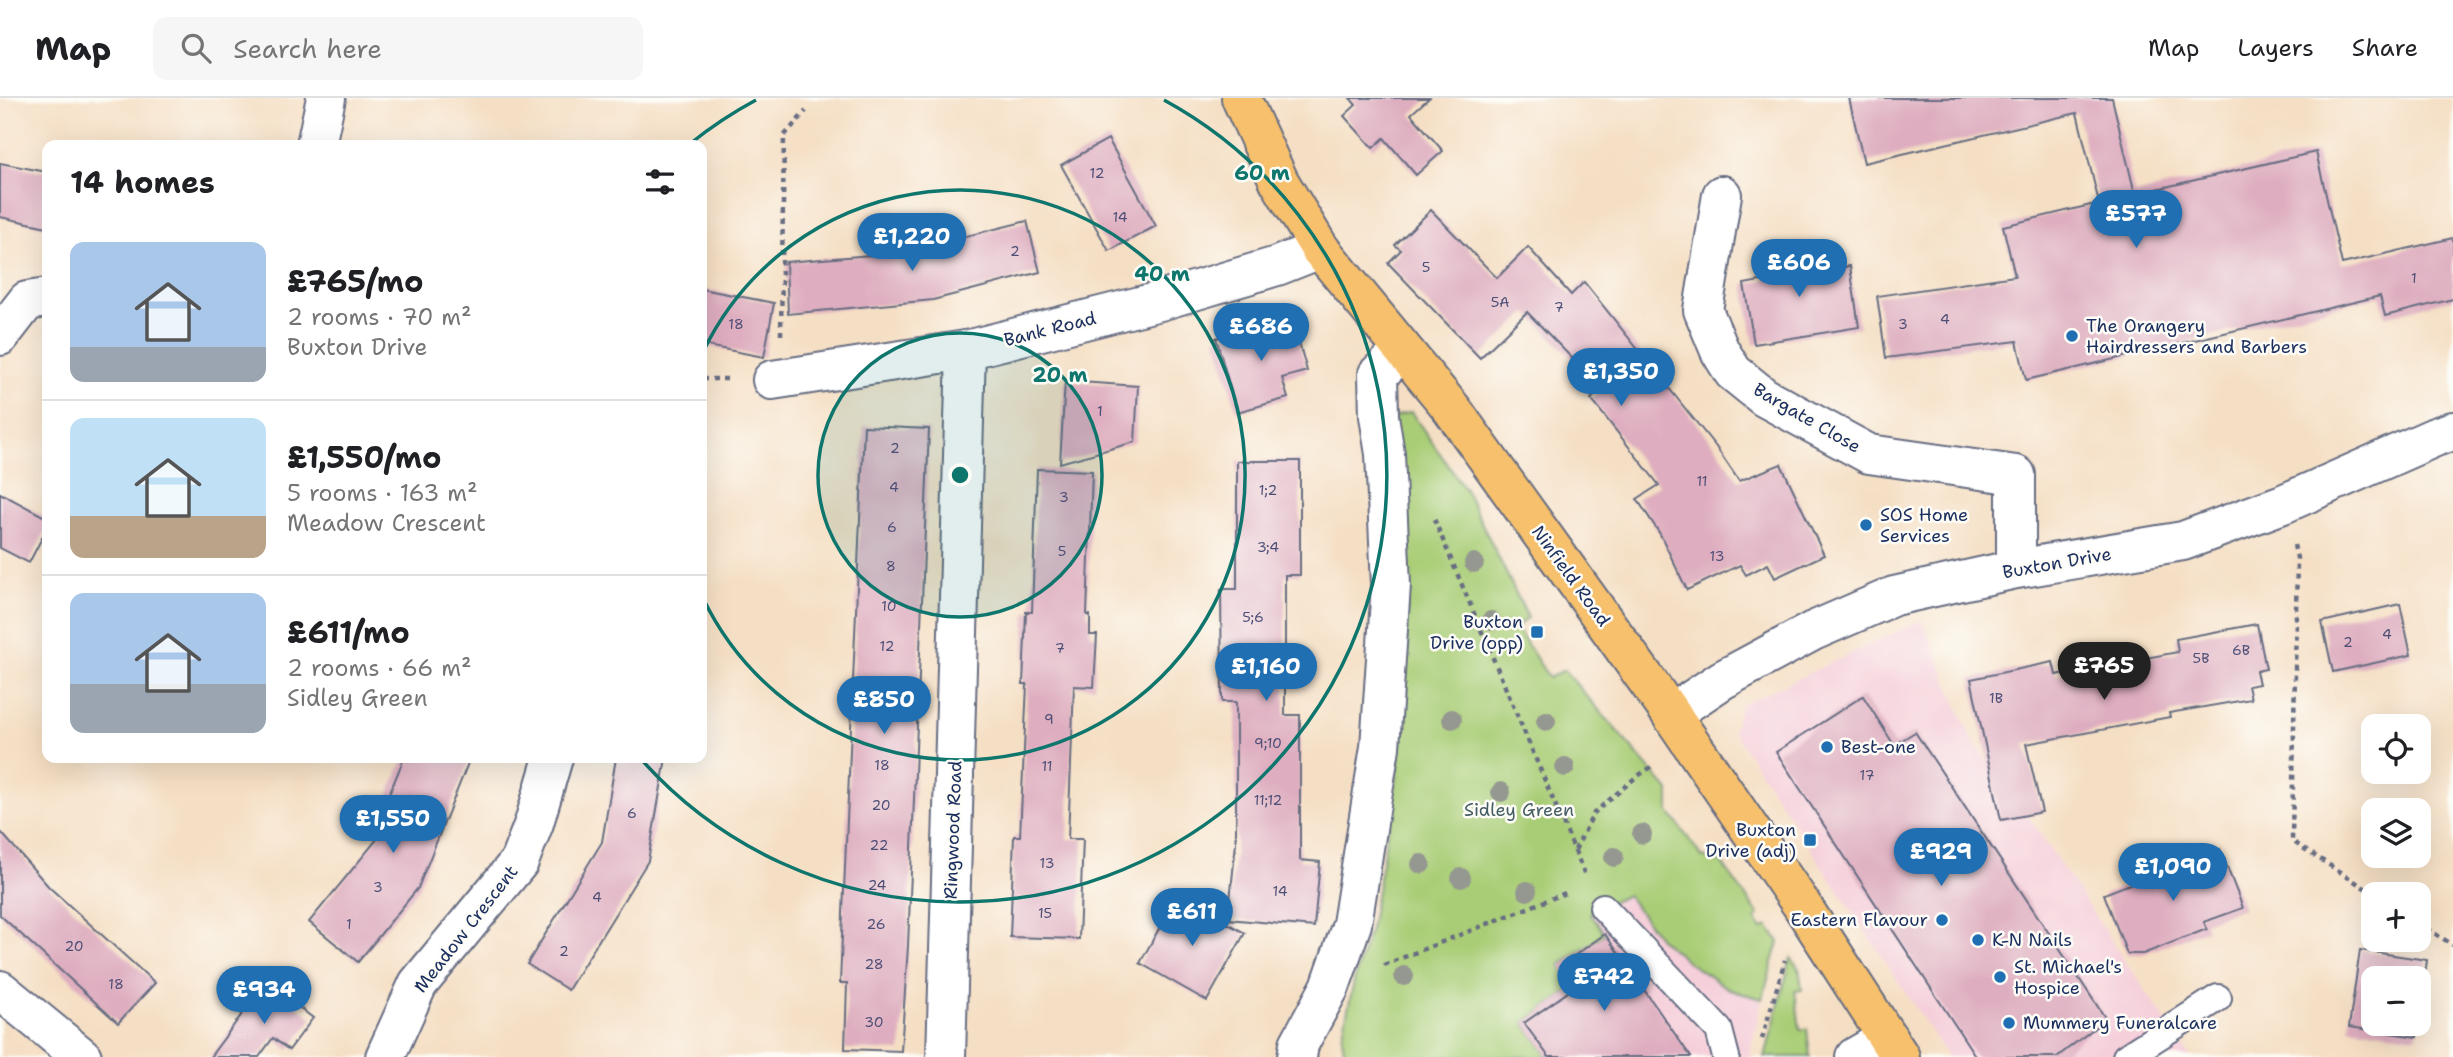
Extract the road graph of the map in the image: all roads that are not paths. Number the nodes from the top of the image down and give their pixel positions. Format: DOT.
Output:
graph roads {
  1 [pos="1241,98"];
  2 [pos="1722,195"];
  3 [pos="1320,249"];
  4 [pos="42,299"];
  5 [pos="0,336"];
  6 [pos="966,350"];
  7 [pos="1403,351"];
  8 [pos="772,380"];
  9 [pos="2453,431"];
  10 [pos="2016,569"];
  11 [pos="1671,714"];
  12 [pos="552,763"];
  13 [pos="1603,907"];
  14 [pos="0,990"];
  15 [pos="2218,998"];
  16 [pos="1894,1048"];
  17 [pos="82,1057"];
  18 [pos="385,1057"];
  19 [pos="946,1057"];
  20 [pos="1297,1057"];
  21 [pos="1727,1057"];
  22 [pos="1855,1057"];
  23 [pos="2126,1057"];
  1 -- 3 [label="main road, Ninfield Road"];
  2 -- 10 [label="street, Bargate Close"];
  3 -- 6 [label="street, Bank Road"];
  3 -- 7 [label="main road, Ninfield Road"];
  4 -- 5 [label="street"];
  6 -- 8 [label="street, Bank Road"];
  6 -- 19 [label="street, Ringwood Road"];
  7 -- 11 [label="main road, Ninfield Road"];
  7 -- 20 [label="street"];
  9 -- 10 [label="street, Buxton Drive"];
  10 -- 11 [label="street, Buxton Drive"];
  11 -- 16 [label="main road, Ninfield Road"];
  12 -- 18 [label="street, Meadow Crescent"];
  13 -- 21 [label="lane"];
  14 -- 17 [label="street"];
  15 -- 23 [label="lane"];
  16 -- 22 [label="street"];
}
